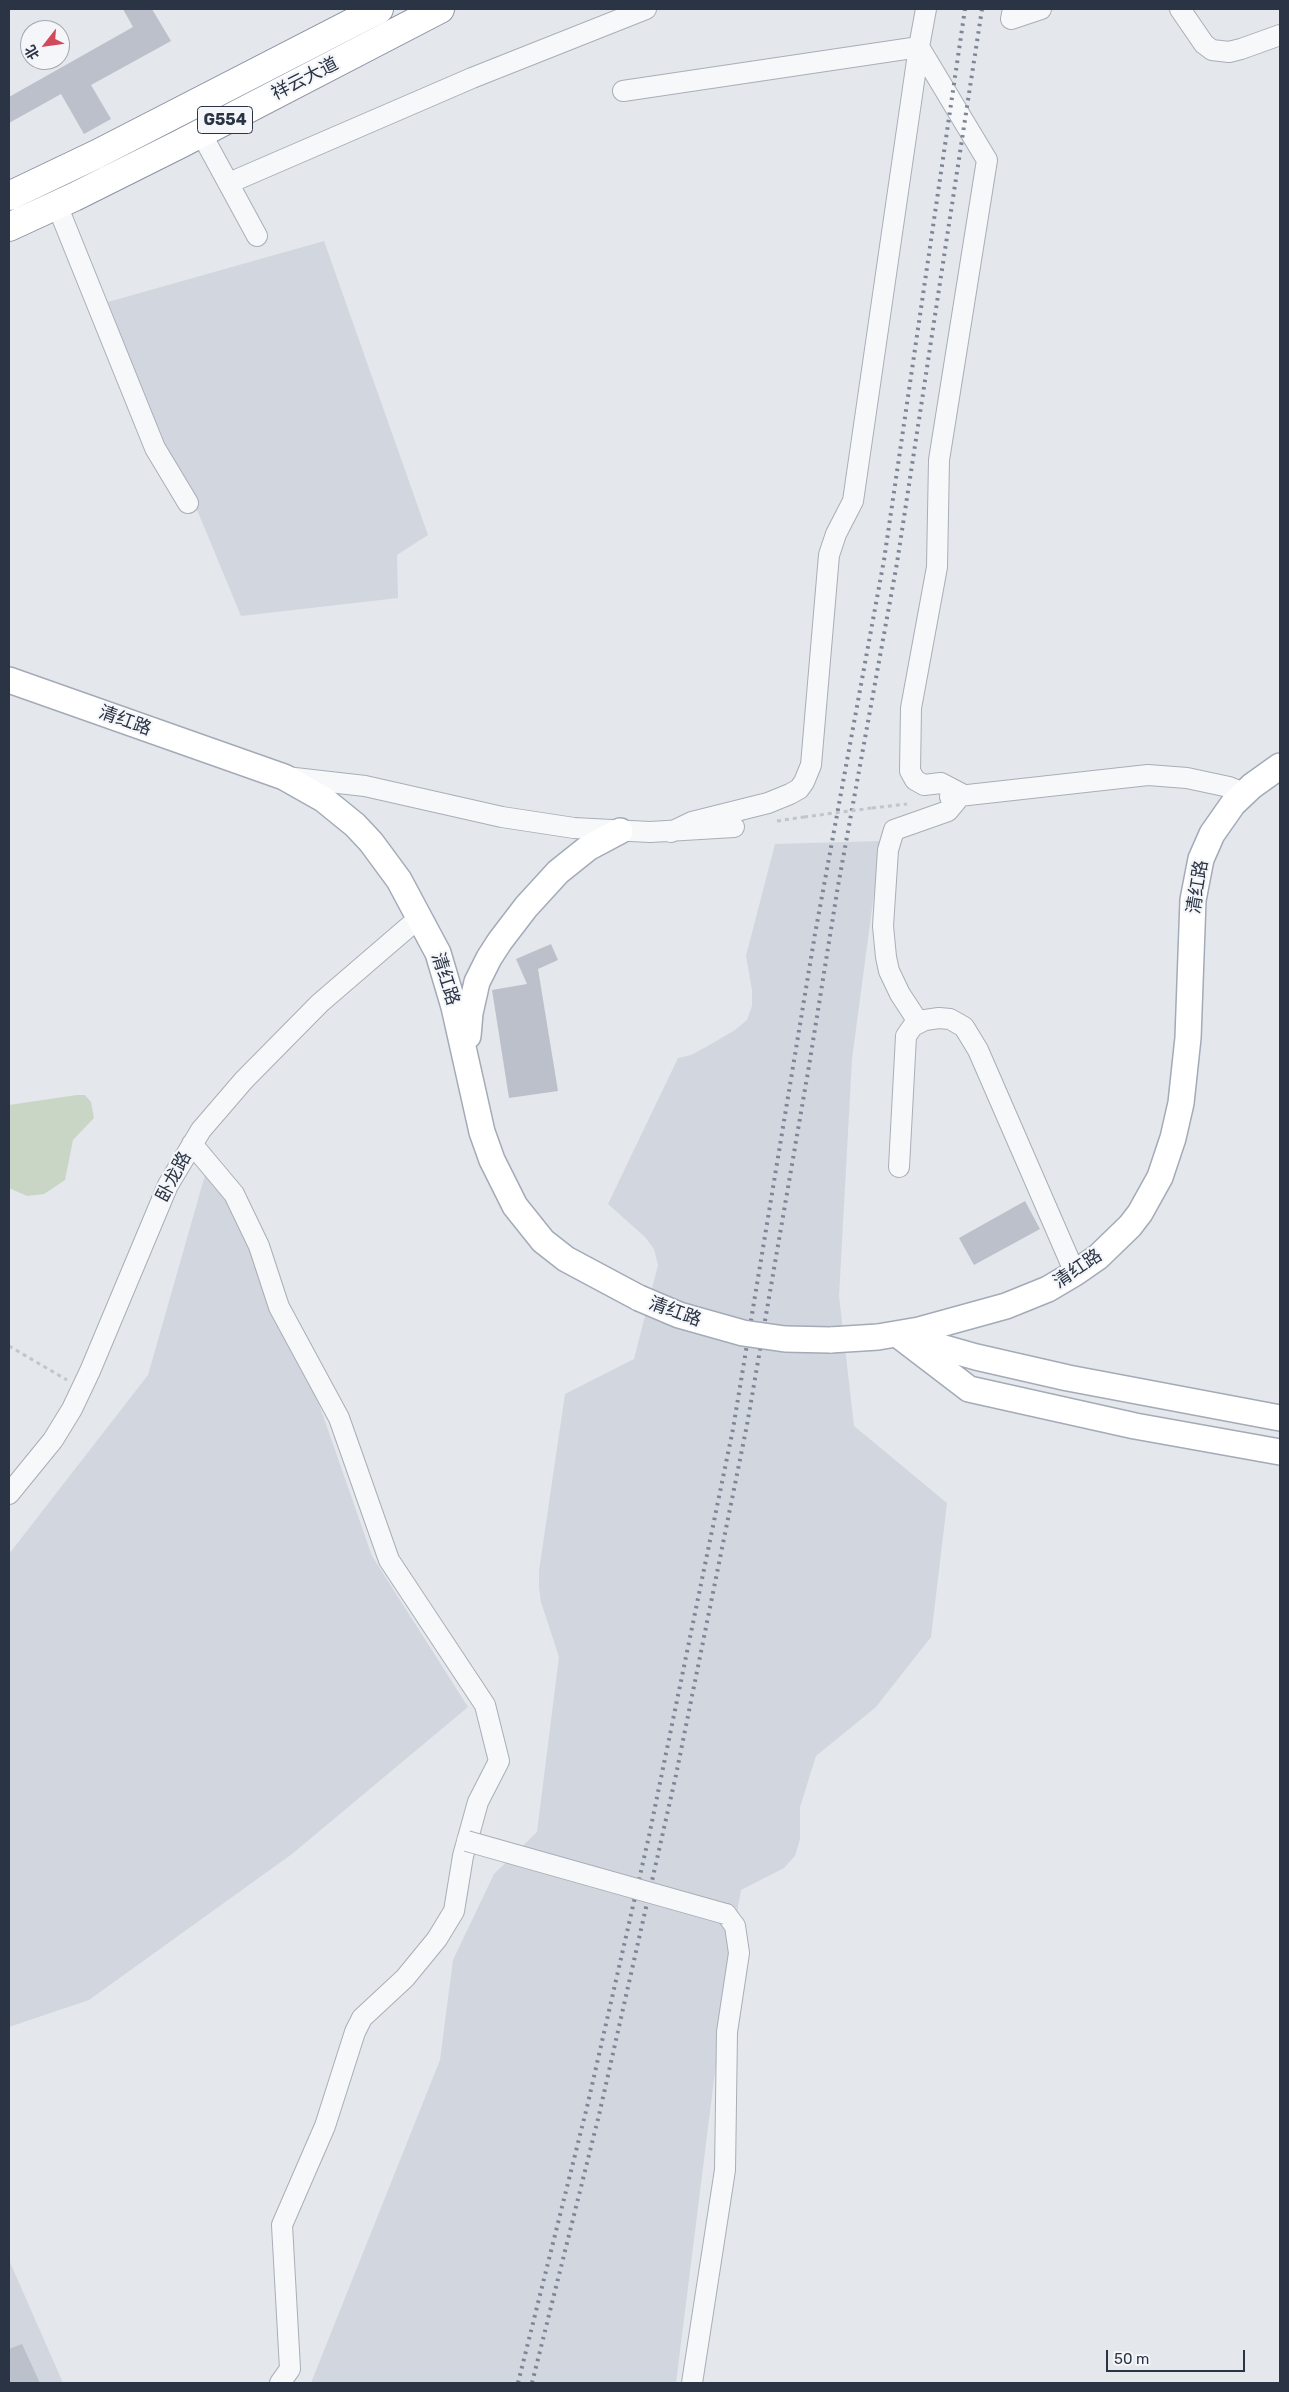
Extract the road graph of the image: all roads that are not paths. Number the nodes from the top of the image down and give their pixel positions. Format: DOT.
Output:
graph roads {
  1 [pos="379,9"];
  2 [pos="440,9"];
  3 [pos="646,9"];
  4 [pos="926,9"];
  5 [pos="1013,9"];
  6 [pos="1041,9"];
  7 [pos="1180,9"];
  8 [pos="1280,36"];
  9 [pos="919,46"];
  10 [pos="623,91"];
  11 [pos="201,133"];
  12 [pos="229,183"];
  13 [pos="9,196"];
  14 [pos="57,205"];
  15 [pos="9,227"];
  16 [pos="257,236"];
  17 [pos="188,503"];
  18 [pos="9,680"];
  19 [pos="1280,766"];
  20 [pos="284,777"];
  21 [pos="1244,793"];
  22 [pos="952,796"];
  23 [pos="734,827"];
  24 [pos="620,831"];
  25 [pos="672,832"];
  26 [pos="420,917"];
  27 [pos="919,1023"];
  28 [pos="469,1078"];
  29 [pos="192,1144"];
  30 [pos="899,1167"];
  31 [pos="1075,1273"];
  32 [pos="897,1334"];
  33 [pos="1280,1418"];
  34 [pos="1280,1452"];
  35 [pos="9,1494"];
  36 [pos="467,1841"];
  37 [pos="280,2383"];
  38 [pos="692,2383"];
  1 -- 13 [label="highway, 祥云大道 / G554"];
  2 -- 11 [label="highway, 祥云大道 / G554"];
  3 -- 12 [label="street"];
  4 -- 9 [label="street"];
  5 -- 6 [label="street"];
  7 -- 8 [label="street"];
  9 -- 10 [label="street"];
  9 -- 22 [label="street"];
  9 -- 25 [label="street"];
  11 -- 12 [label="street"];
  11 -- 14 [label="highway, 祥云大道 / G554"];
  12 -- 16 [label="street"];
  14 -- 15 [label="highway, 祥云大道 / G554"];
  14 -- 17 [label="street"];
  18 -- 20 [label="main road, 清红路"];
  19 -- 21 [label="main road, 清红路"];
  20 -- 24 [label="street"];
  20 -- 26 [label="main road, 清红路"];
  21 -- 22 [label="street"];
  21 -- 31 [label="main road, 清红路"];
  22 -- 27 [label="street"];
  23 -- 25 [label="street"];
  24 -- 25 [label="street"];
  24 -- 28 [label="main road"];
  26 -- 28 [label="main road, 清红路"];
  26 -- 29 [label="street, 卧龙路"];
  27 -- 30 [label="street"];
  27 -- 31 [label="street"];
  28 -- 32 [label="main road, 清红路, bridge"];
  29 -- 35 [label="street, 卧龙路"];
  29 -- 36 [label="street"];
  31 -- 32 [label="main road, 清红路"];
  32 -- 33 [label="main road"];
  32 -- 34 [label="main road"];
  36 -- 37 [label="street"];
  36 -- 38 [label="street, bridge"];
}
